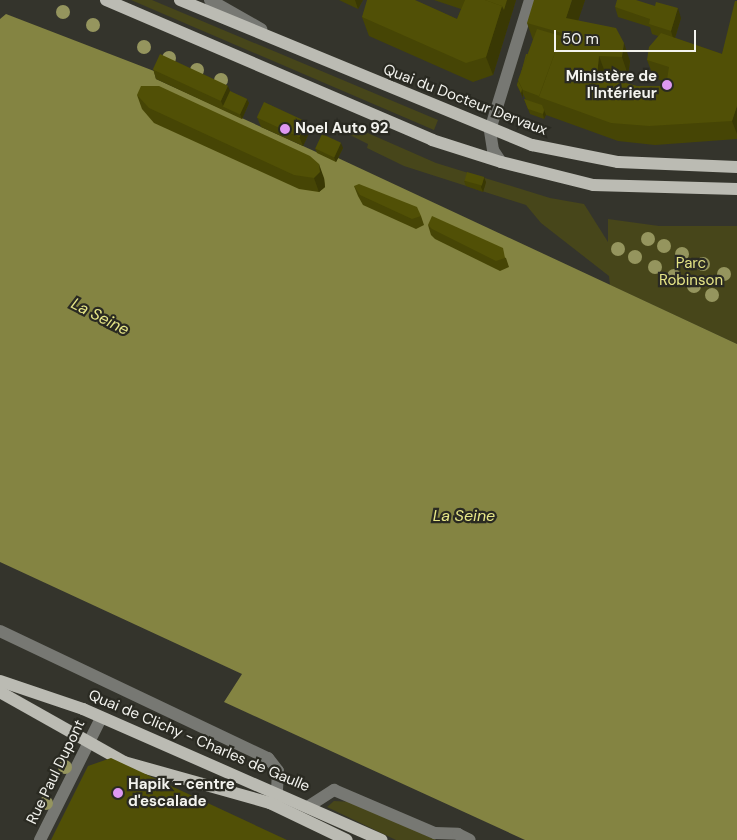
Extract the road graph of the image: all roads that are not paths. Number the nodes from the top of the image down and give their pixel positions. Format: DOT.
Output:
graph roads {
  1 [pos="106,0"];
  2 [pos="180,0"];
  3 [pos="210,0"];
  4 [pos="530,0"];
  5 [pos="306,55"];
  6 [pos="490,130"];
  7 [pos="501,162"];
  8 [pos="737,167"];
  9 [pos="737,189"];
  10 [pos="0,631"];
  11 [pos="0,681"];
  12 [pos="0,692"];
  13 [pos="101,718"];
  14 [pos="89,744"];
  15 [pos="276,790"];
  16 [pos="309,806"];
  17 [pos="40,840"];
  18 [pos="347,840"];
  19 [pos="382,840"];
  20 [pos="470,840"];
  1 -- 7 [label="main road"];
  2 -- 5 [label="main road, Quai du Docteur Dervaux"];
  3 -- 5 [label="street, Quai du Docteur Dervaux"];
  4 -- 6 [label="street"];
  5 -- 6 [label="main road, Quai du Docteur Dervaux"];
  6 -- 7 [label="street"];
  6 -- 8 [label="main road, Quai du Docteur Dervaux"];
  7 -- 9 [label="main road"];
  10 -- 15 [label="street"];
  11 -- 13 [label="main road, Quai de Clichy - Charles de Gaulle"];
  12 -- 14 [label="main road, Quai de Clichy - Charles de Gaulle"];
  13 -- 14 [label="street, Rue Paul Dupont"];
  13 -- 15 [label="main road, Quai de Clichy - Charles de Gaulle"];
  14 -- 17 [label="street, Rue Paul Dupont"];
  14 -- 18 [label="main road, Quai de Clichy - Charles de Gaulle"];
  15 -- 16 [label="main road, Quai de Clichy - Charles de Gaulle"];
  16 -- 19 [label="main road, Quai de Clichy - Charles de Gaulle"];
  16 -- 20 [label="street"];
}
